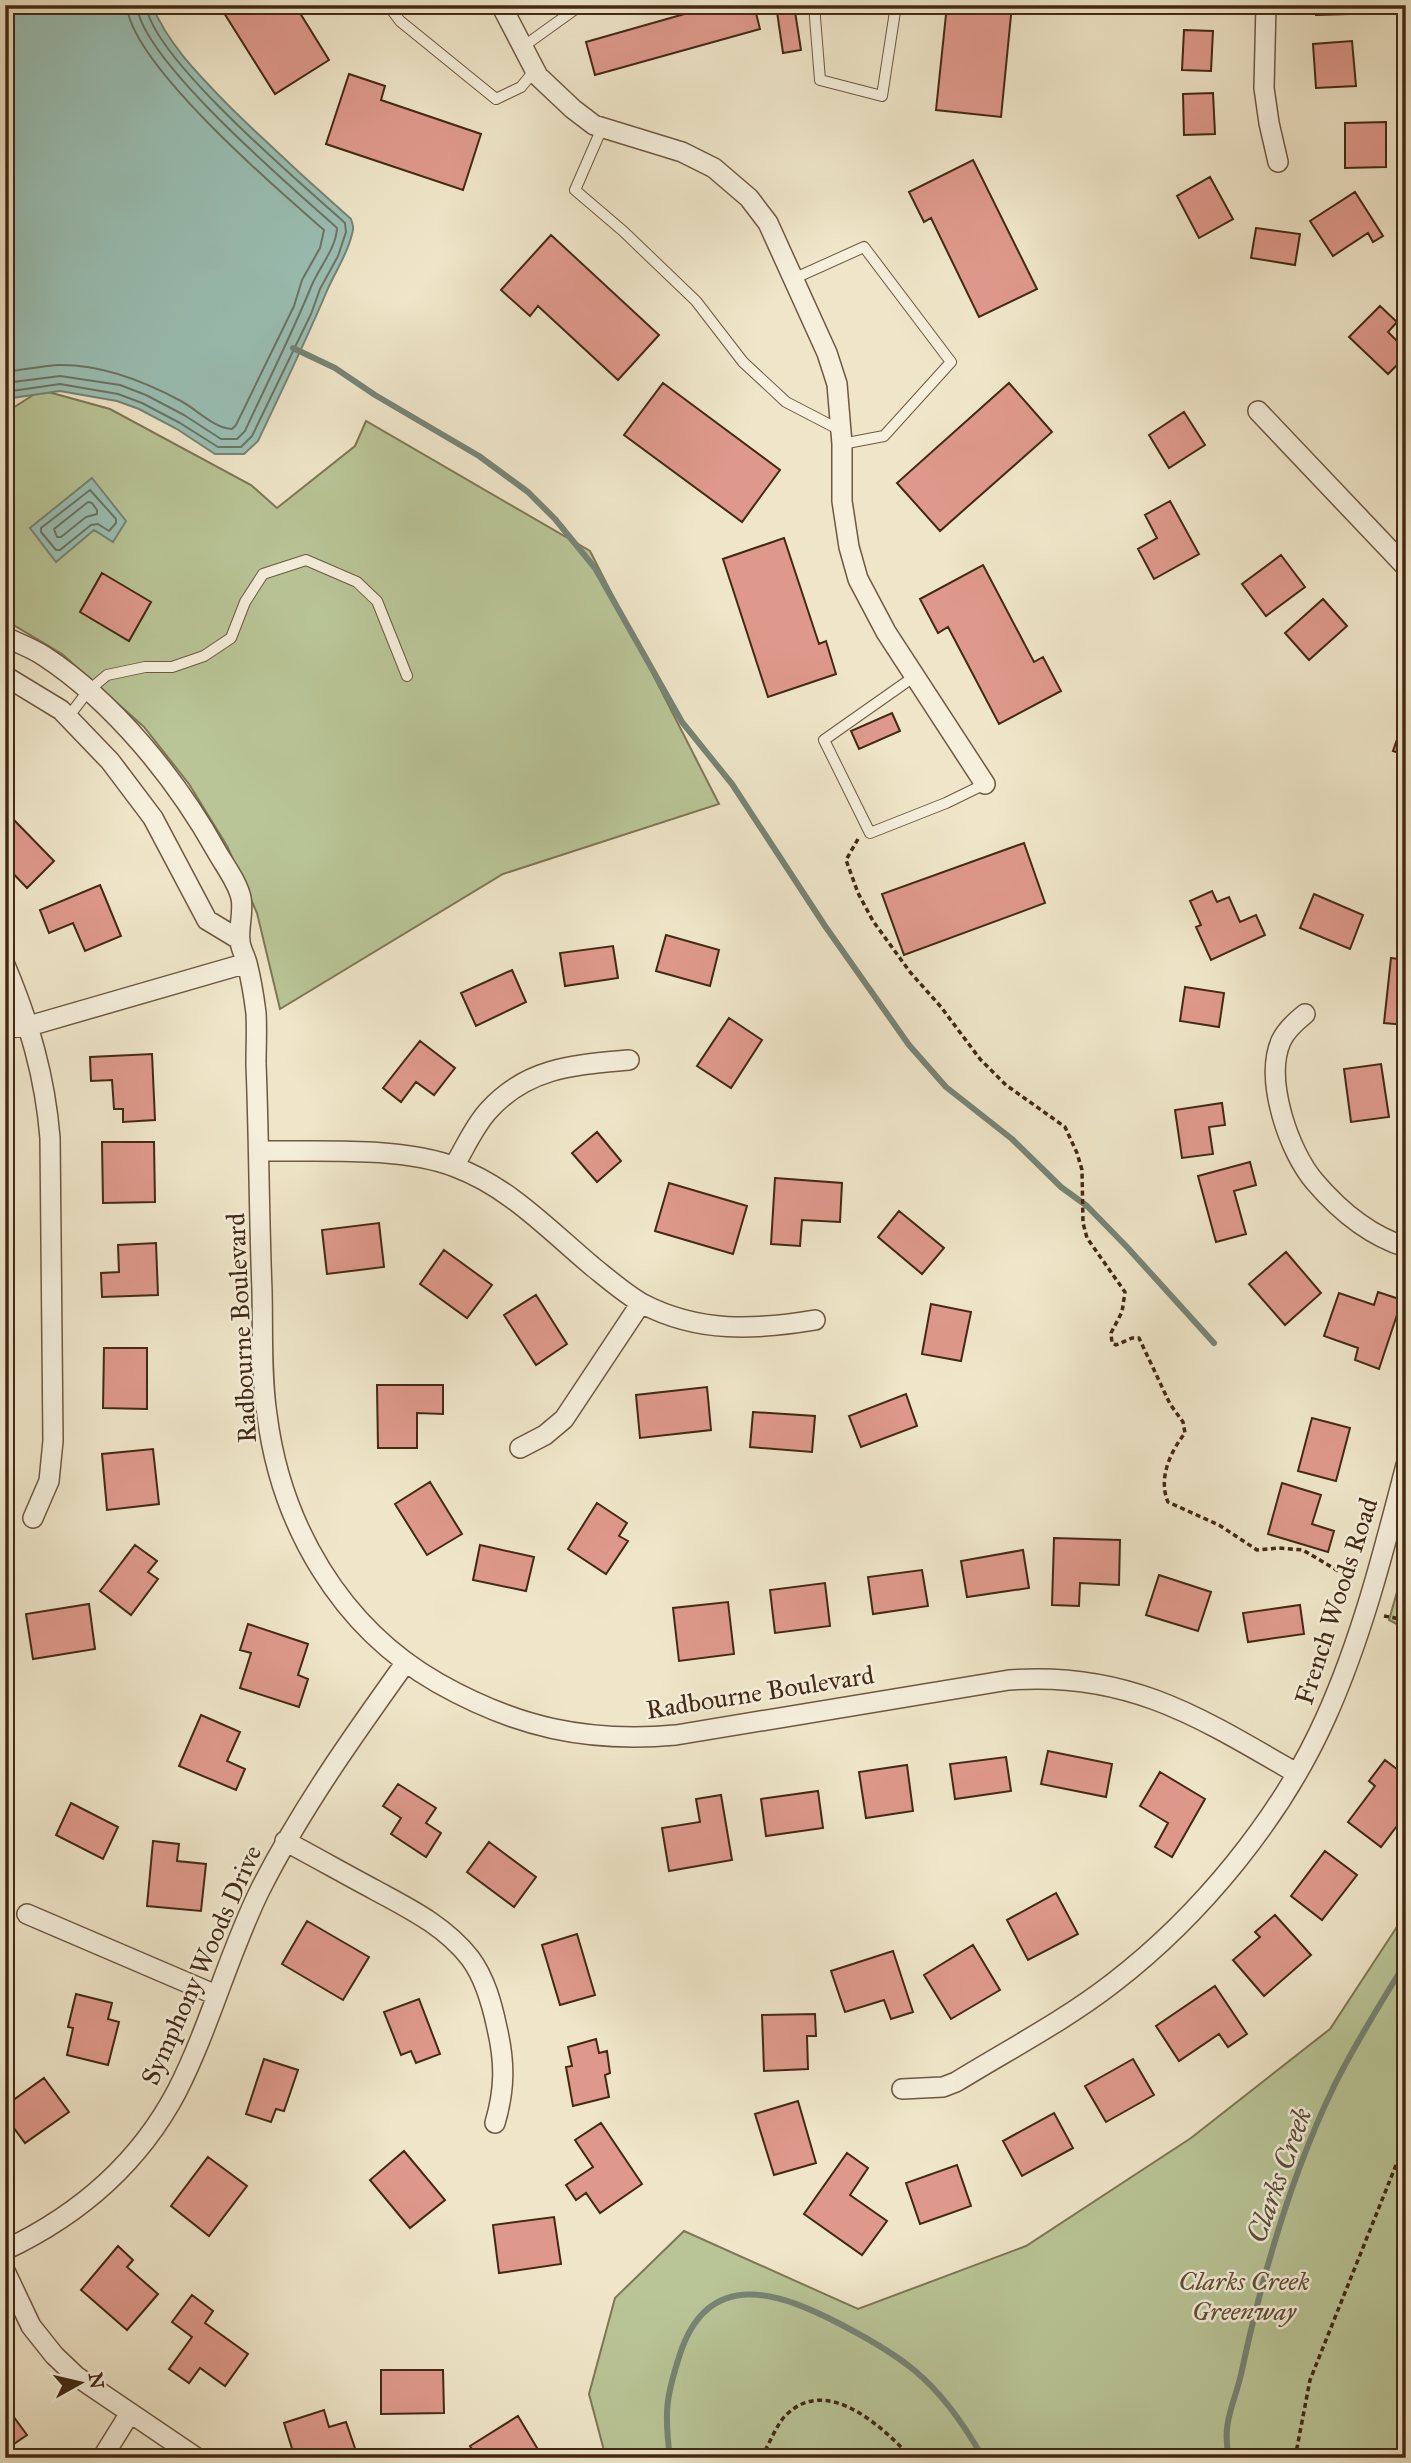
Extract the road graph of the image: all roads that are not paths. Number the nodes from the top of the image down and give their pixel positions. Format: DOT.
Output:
graph roads {
  1 [pos="388,5"];
  2 [pos="500,5"];
  3 [pos="581,5"];
  4 [pos="814,5"];
  5 [pos="896,5"];
  6 [pos="1266,5"];
  7 [pos="524,46"];
  8 [pos="535,69"];
  9 [pos="602,128"];
  10 [pos="1278,162"];
  11 [pos="793,279"];
  12 [pos="1258,411"];
  13 [pos="841,437"];
  14 [pos="1406,567"];
  15 [pos="5,637"];
  16 [pos="5,676"];
  17 [pos="407,676"];
  18 [pos="915,677"];
  19 [pos="88,691"];
  20 [pos="69,716"];
  21 [pos="985,784"];
  22 [pos="240,940"];
  23 [pos="247,963"];
  24 [pos="5,965"];
  25 [pos="1305,1014"];
  26 [pos="29,1026"];
  27 [pos="5,1028"];
  28 [pos="629,1060"];
  29 [pos="259,1151"];
  30 [pos="454,1166"];
  31 [pos="1406,1247"];
  32 [pos="641,1303"];
  33 [pos="815,1321"];
  34 [pos="520,1448"];
  35 [pos="1406,1465"];
  36 [pos="33,1518"];
  37 [pos="406,1662"];
  38 [pos="1296,1773"];
  39 [pos="285,1841"];
  40 [pos="27,1914"];
  41 [pos="216,1995"];
  42 [pos="902,2089"];
  43 [pos="495,2123"];
  44 [pos="5,2249"];
  45 [pos="5,2271"];
  46 [pos="131,2413"];
  47 [pos="102,2458"];
  48 [pos="197,2458"];
  1 -- 8 [label="lane"];
  2 -- 7 [label="street"];
  3 -- 7 [label="lane"];
  4 -- 5 [label="lane"];
  6 -- 10 [label="street"];
  7 -- 8 [label="street"];
  8 -- 9 [label="street"];
  9 -- 11 [label="street"];
  9 -- 13 [label="lane"];
  11 -- 13 [label="street"];
  11 -- 13 [label="lane"];
  12 -- 14 [label="street"];
  13 -- 18 [label="street"];
  15 -- 19 [label="street, Radbourne Boulevard"];
  16 -- 20 [label="street"];
  17 -- 19 [label="lane"];
  18 -- 21 [label="street"];
  18 -- 21 [label="lane"];
  19 -- 20 [label="lane"];
  19 -- 22 [label="street, Radbourne Boulevard"];
  20 -- 22 [label="street"];
  22 -- 23 [label="street, Radbourne Boulevard"];
  23 -- 26 [label="street"];
  23 -- 29 [label="street, Radbourne Boulevard"];
  24 -- 26 [label="street"];
  25 -- 31 [label="street"];
  26 -- 27 [label="street"];
  26 -- 36 [label="street"];
  28 -- 30 [label="street"];
  29 -- 30 [label="street"];
  29 -- 37 [label="street, Radbourne Boulevard"];
  30 -- 32 [label="street"];
  32 -- 33 [label="street"];
  32 -- 34 [label="street"];
  35 -- 38 [label="street, French Woods Road"];
  37 -- 38 [label="street, Radbourne Boulevard"];
  37 -- 39 [label="street, Symphony Woods Drive"];
  38 -- 42 [label="street, French Woods Road"];
  39 -- 41 [label="street, Symphony Woods Drive"];
  39 -- 43 [label="street"];
  40 -- 41 [label="street"];
  41 -- 44 [label="street, Symphony Woods Drive"];
  45 -- 46 [label="street"];
  46 -- 47 [label="street"];
  46 -- 48 [label="street"];
}
